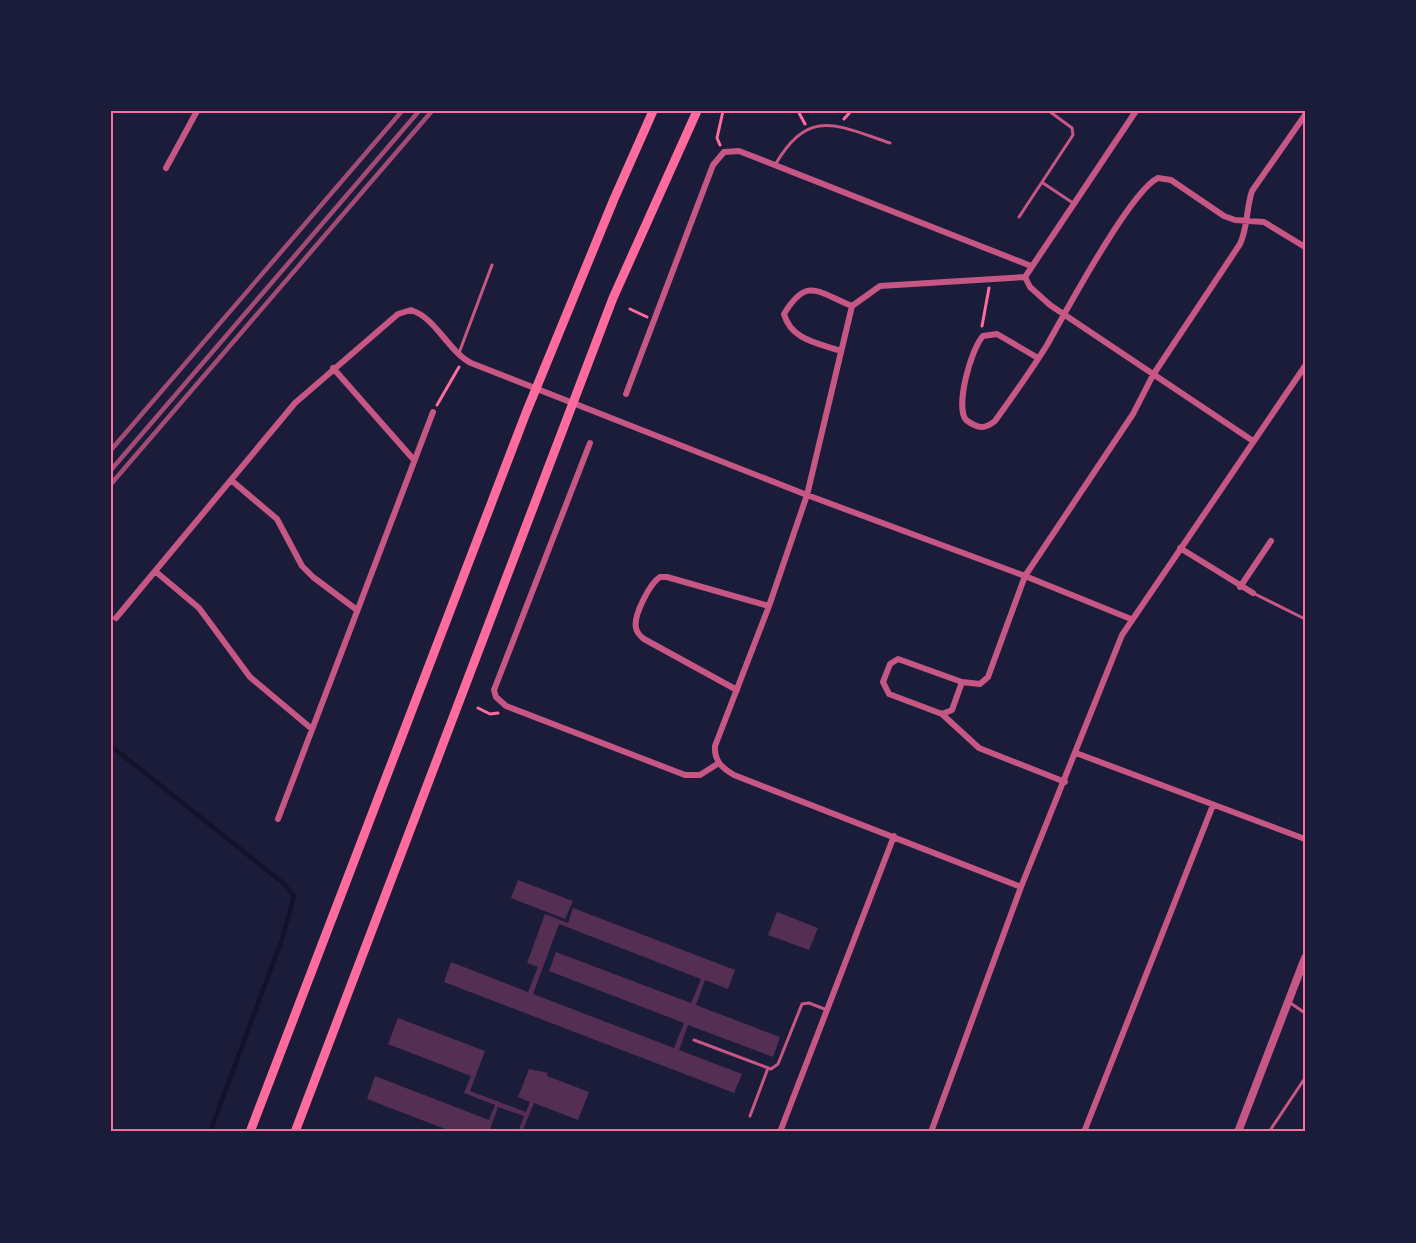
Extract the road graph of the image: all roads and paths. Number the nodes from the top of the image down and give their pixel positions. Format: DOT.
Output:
graph roads {
  1 [pos="197,111"];
  2 [pos="653,111"];
  3 [pos="697,111"];
  4 [pos="723,111"];
  5 [pos="798,111"];
  6 [pos="1049,111"];
  7 [pos="1136,111"];
  8 [pos="1305,115"];
  9 [pos="808,128"];
  10 [pos="717,138"];
  11 [pos="890,143"];
  12 [pos="775,165"];
  13 [pos="166,168"];
  14 [pos="1043,183"];
  15 [pos="1073,203"];
  16 [pos="1019,217"];
  17 [pos="1247,220"];
  18 [pos="1305,247"];
  19 [pos="492,265"];
  20 [pos="1031,266"];
  21 [pos="1025,277"];
  22 [pos="992,278"];
  23 [pos="852,306"];
  24 [pos="630,309"];
  25 [pos="1063,314"];
  26 [pos="654,320"];
  27 [pos="983,336"];
  28 [pos="841,351"];
  29 [pos="458,355"];
  30 [pos="1038,358"];
  31 [pos="1305,366"];
  32 [pos="459,367"];
  33 [pos="333,368"];
  34 [pos="1153,375"];
  35 [pos="536,388"];
  36 [pos="626,394"];
  37 [pos="573,403"];
  38 [pos="437,405"];
  39 [pos="433,412"];
  40 [pos="1253,441"];
  41 [pos="590,443"];
  42 [pos="414,460"];
  43 [pos="231,480"];
  44 [pos="807,495"];
  45 [pos="1272,541"];
  46 [pos="1180,548"];
  47 [pos="155,571"];
  48 [pos="1024,576"];
  49 [pos="1240,587"];
  50 [pos="1253,593"];
  51 [pos="769,606"];
  52 [pos="357,610"];
  53 [pos="116,618"];
  54 [pos="1131,619"];
  55 [pos="1305,619"];
  56 [pos="962,682"];
  57 [pos="736,690"];
  58 [pos="506,706"];
  59 [pos="478,708"];
  60 [pos="942,714"];
  61 [pos="312,729"];
  62 [pos="1076,753"];
  63 [pos="719,764"];
  64 [pos="1065,782"];
  65 [pos="1213,805"];
  66 [pos="278,819"];
  67 [pos="894,836"];
  68 [pos="1305,839"];
  69 [pos="1022,887"];
  70 [pos="1305,958"];
  71 [pos="1288,1002"];
  72 [pos="827,1010"];
  73 [pos="1305,1013"];
  74 [pos="694,1040"];
  75 [pos="768,1068"];
  76 [pos="1305,1078"];
  77 [pos="750,1116"];
  78 [pos="250,1132"];
  79 [pos="296,1132"];
  80 [pos="780,1132"];
  81 [pos="931,1132"];
  82 [pos="1084,1132"];
  83 [pos="1238,1132"];
  84 [pos="1269,1132"];
  1 -- 13 [label="street"];
  2 -- 35 [label="main road"];
  3 -- 37 [label="main road"];
  4 -- 10 [label="path"];
  5 -- 9 [label="path"];
  6 -- 14 [label="lane"];
  7 -- 15 [label="street"];
  8 -- 17 [label="street"];
  9 -- 11 [label="lane"];
  9 -- 12 [label="lane"];
  12 -- 20 [label="street"];
  12 -- 26 [label="street"];
  14 -- 15 [label="lane"];
  14 -- 16 [label="lane"];
  15 -- 20 [label="street"];
  17 -- 18 [label="street"];
  17 -- 25 [label="street"];
  17 -- 34 [label="street"];
  19 -- 29 [label="lane"];
  20 -- 21 [label="street"];
  21 -- 22 [label="street"];
  21 -- 25 [label="street"];
  22 -- 23 [label="street"];
  22 -- 27 [label="path"];
  23 -- 28 [label="street"];
  23 -- 28 [label="street"];
  24 -- 26 [label="path"];
  25 -- 30 [label="street"];
  25 -- 34 [label="street"];
  26 -- 36 [label="street"];
  27 -- 30 [label="street"];
  27 -- 30 [label="street"];
  28 -- 44 [label="street"];
  29 -- 33 [label="street"];
  29 -- 35 [label="street"];
  31 -- 40 [label="street"];
  32 -- 38 [label="path"];
  33 -- 42 [label="street"];
  33 -- 43 [label="street"];
  34 -- 40 [label="street"];
  34 -- 48 [label="street"];
  35 -- 37 [label="street"];
  35 -- 78 [label="main road"];
  37 -- 44 [label="street"];
  37 -- 79 [label="main road"];
  39 -- 42 [label="street"];
  40 -- 46 [label="street"];
  41 -- 58 [label="street"];
  42 -- 52 [label="street"];
  43 -- 47 [label="street"];
  43 -- 52 [label="street"];
  44 -- 48 [label="street"];
  44 -- 51 [label="street"];
  45 -- 49 [label="street"];
  46 -- 49 [label="street"];
  46 -- 54 [label="street"];
  47 -- 53 [label="street"];
  47 -- 61 [label="street"];
  48 -- 54 [label="street"];
  48 -- 56 [label="street"];
  49 -- 50 [label="street"];
  50 -- 55 [label="lane"];
  51 -- 57 [label="street"];
  51 -- 57 [label="street"];
  52 -- 61 [label="street"];
  54 -- 62 [label="street"];
  56 -- 60 [label="street"];
  56 -- 60 [label="street"];
  57 -- 63 [label="street"];
  58 -- 59 [label="path"];
  58 -- 63 [label="street"];
  60 -- 64 [label="street"];
  61 -- 66 [label="street"];
  62 -- 64 [label="street"];
  62 -- 65 [label="street"];
  63 -- 67 [label="street"];
  64 -- 69 [label="street"];
  65 -- 68 [label="street"];
  65 -- 82 [label="street"];
  67 -- 69 [label="street"];
  67 -- 72 [label="street"];
  69 -- 81 [label="street"];
  70 -- 71 [label="street"];
  71 -- 73 [label="lane"];
  71 -- 83 [label="street"];
  72 -- 75 [label="lane"];
  72 -- 80 [label="street"];
  74 -- 75 [label="lane"];
  75 -- 77 [label="lane"];
  76 -- 84 [label="lane"];
}
